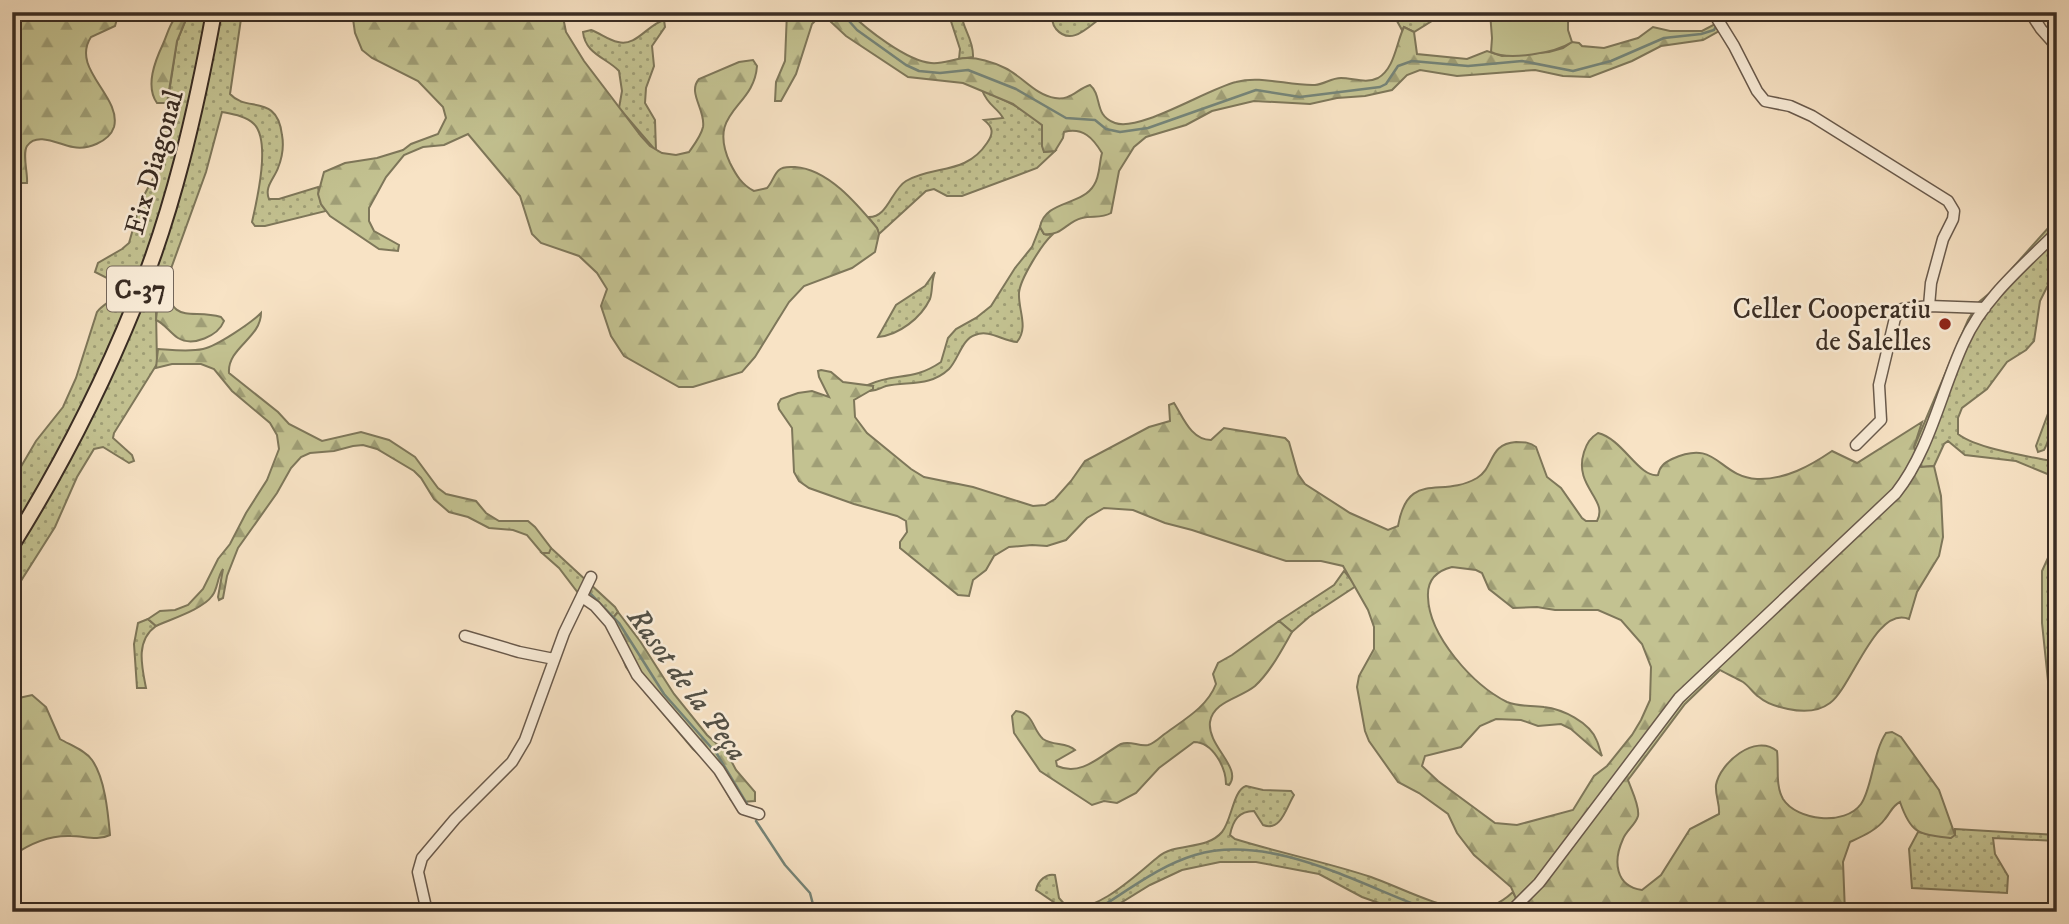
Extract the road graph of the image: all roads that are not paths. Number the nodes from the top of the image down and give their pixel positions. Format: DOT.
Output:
graph roads {
  1 [pos="214,12"];
  2 [pos="1713,12"];
  3 [pos="2031,12"];
  4 [pos="2057,47"];
  5 [pos="2057,232"];
  6 [pos="1929,306"];
  7 [pos="1959,307"];
  8 [pos="1985,308"];
  9 [pos="1975,322"];
  10 [pos="1856,445"];
  11 [pos="12,545"];
  12 [pos="591,577"];
  13 [pos="582,597"];
  14 [pos="465,636"];
  15 [pos="554,659"];
  16 [pos="759,814"];
  17 [pos="422,912"];
  18 [pos="1510,912"];
  1 -- 11 [label="highway, Eix Diagonal / C-37"];
  2 -- 6 [label="street"];
  3 -- 4 [label="street"];
  5 -- 8 [label="street"];
  6 -- 7 [label="street"];
  6 -- 10 [label="street"];
  7 -- 8 [label="street"];
  7 -- 9 [label="street"];
  8 -- 9 [label="street"];
  9 -- 18 [label="street"];
  12 -- 13 [label="street"];
  13 -- 15 [label="street"];
  13 -- 16 [label="street"];
  14 -- 15 [label="street"];
  15 -- 17 [label="street"];
}
